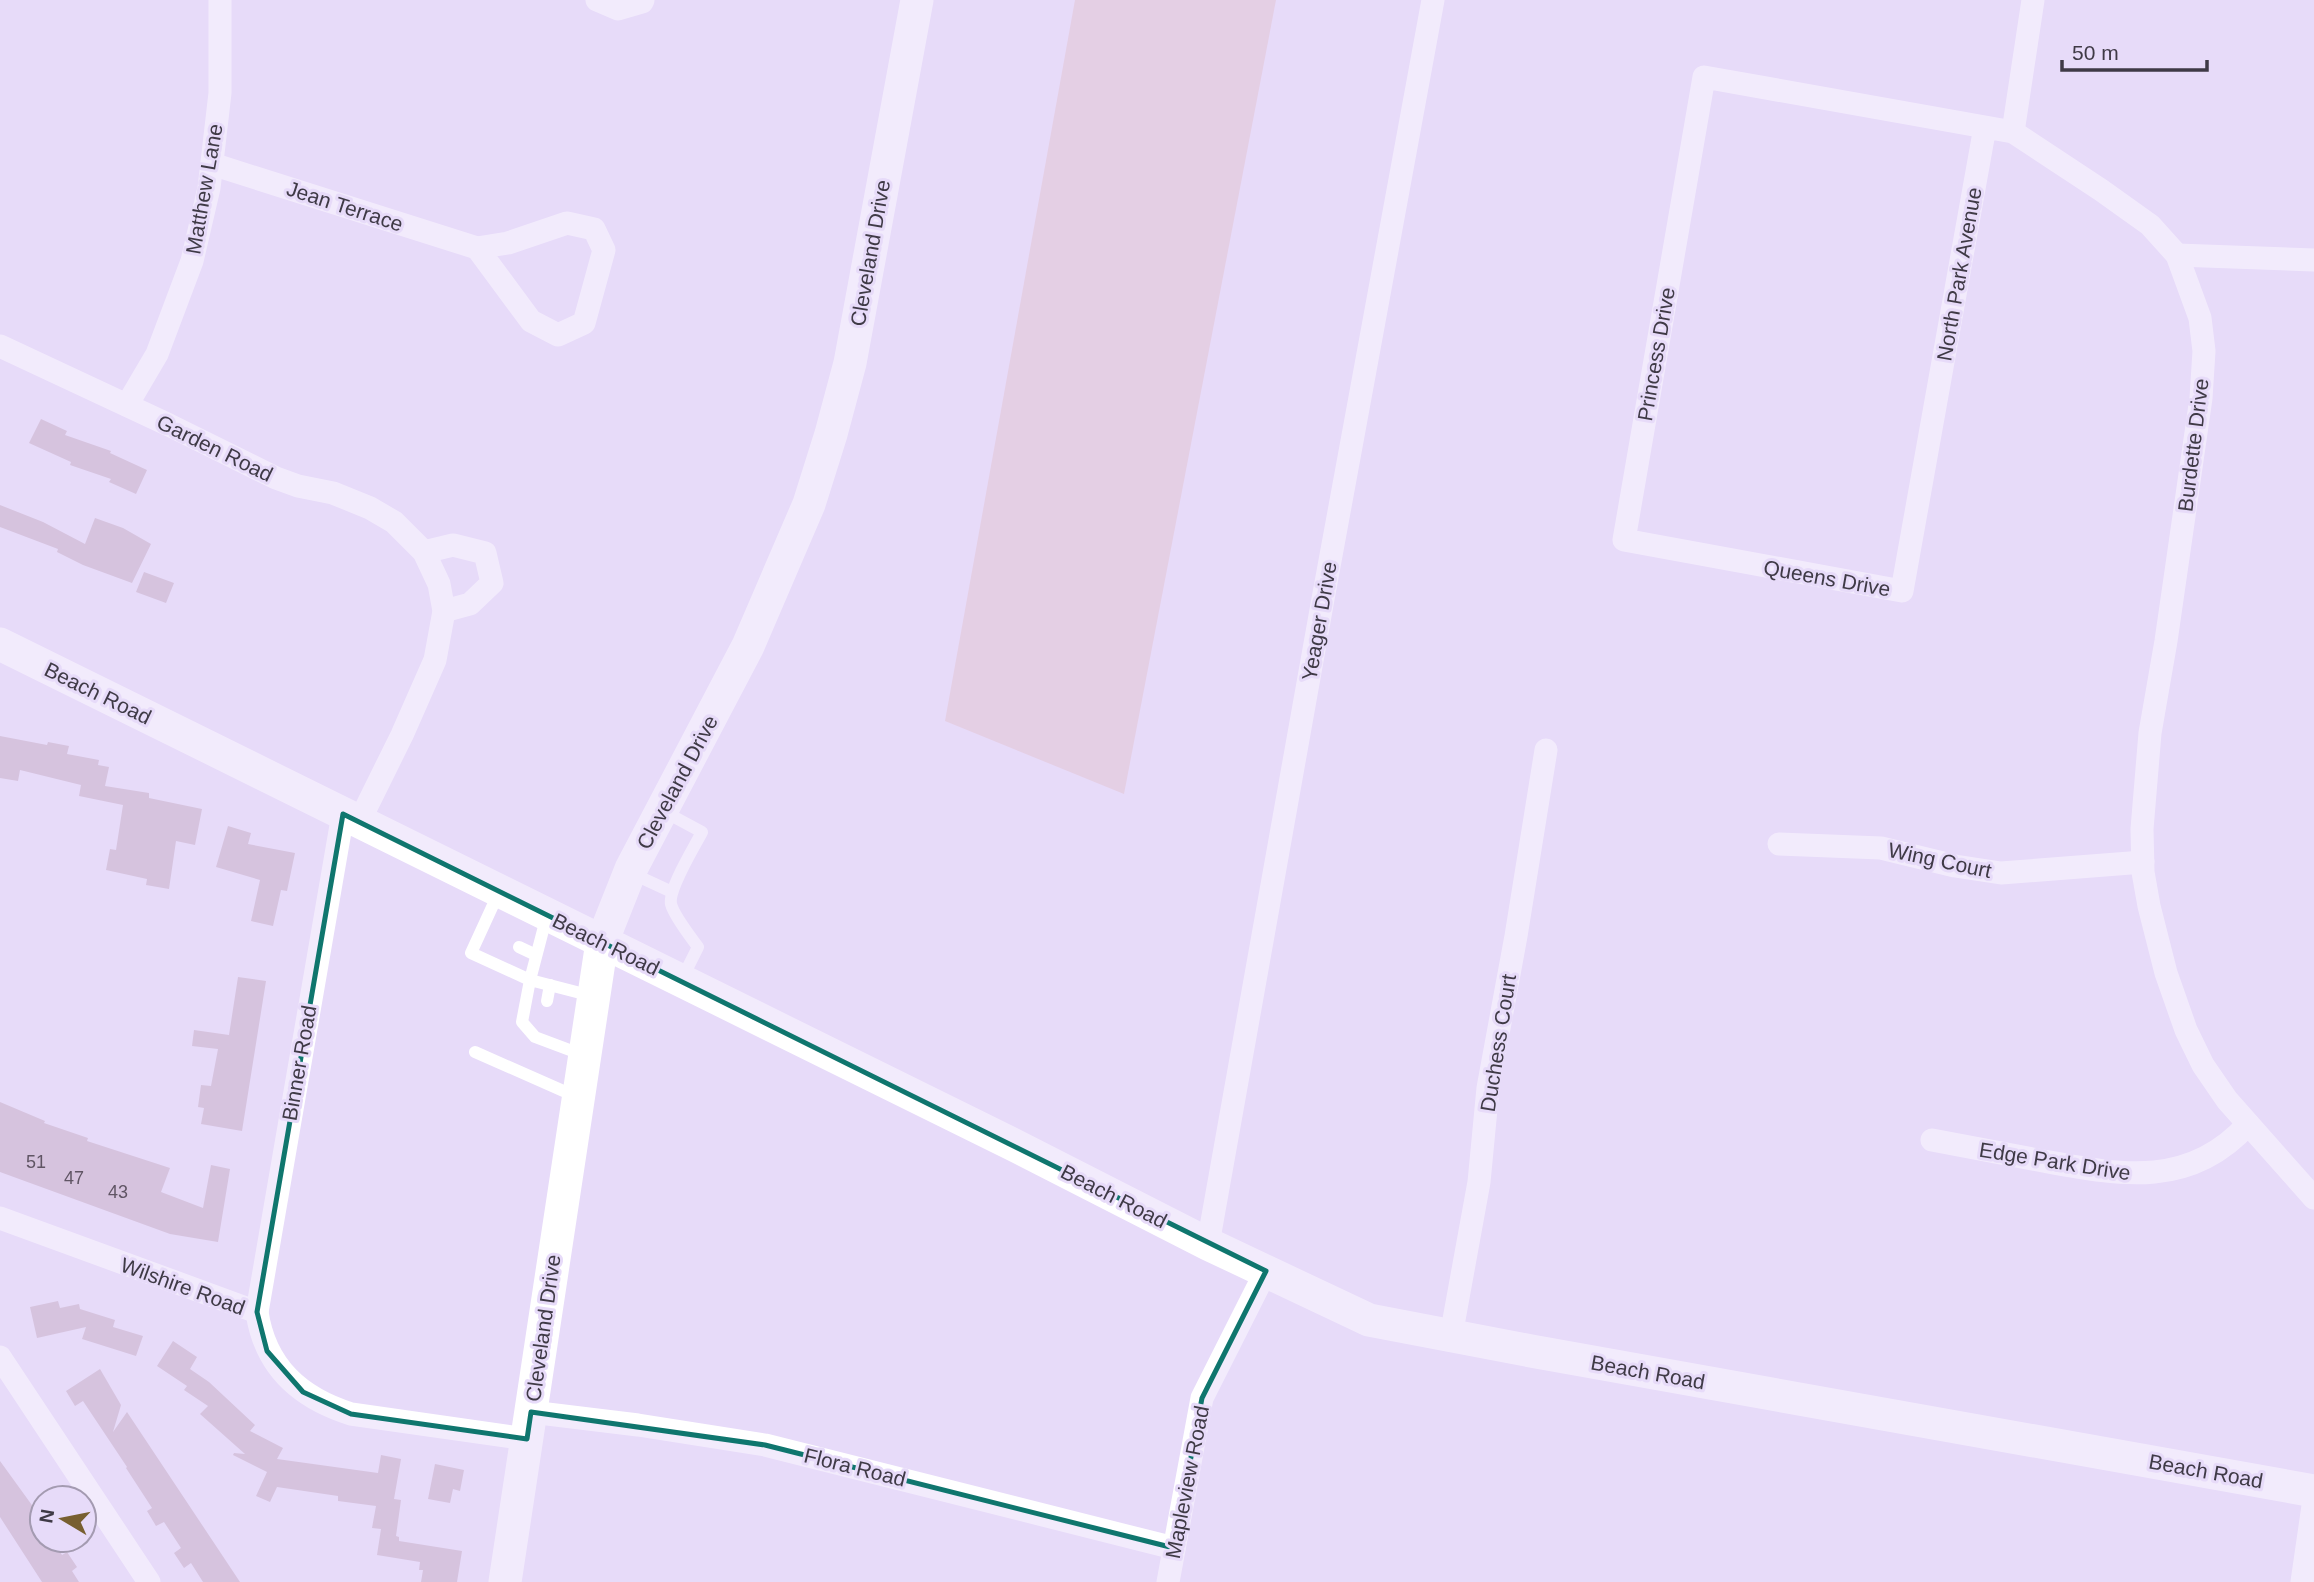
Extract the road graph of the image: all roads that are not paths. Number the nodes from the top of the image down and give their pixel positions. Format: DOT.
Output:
graph roads {
  1 [pos="220,0"];
  2 [pos="597,0"];
  3 [pos="643,0"];
  4 [pos="917,0"];
  5 [pos="1433,0"];
  6 [pos="2032,0"];
  7 [pos="1985,127"];
  8 [pos="2013,132"];
  9 [pos="212,164"];
  10 [pos="1688,168"];
  11 [pos="477,248"];
  12 [pos="2177,256"];
  13 [pos="2314,260"];
  14 [pos="0,346"];
  15 [pos="127,405"];
  16 [pos="1934,421"];
  17 [pos="1624,540"];
  18 [pos="424,552"];
  19 [pos="444,611"];
  20 [pos="0,644"];
  21 [pos="1546,750"];
  22 [pos="662,810"];
  23 [pos="351,818"];
  24 [pos="1779,844"];
  25 [pos="2143,862"];
  26 [pos="630,872"];
  27 [pos="500,892"];
  28 [pos="672,892"];
  29 [pos="547,915"];
  30 [pos="482,929"];
  31 [pos="495,935"];
  32 [pos="602,943"];
  33 [pos="519,947"];
  34 [pos="536,955"];
  35 [pos="530,980"];
  36 [pos="681,981"];
  37 [pos="550,985"];
  38 [pos="593,996"];
  39 [pos="547,1001"];
  40 [pos="475,1052"];
  41 [pos="583,1055"];
  42 [pos="577,1097"];
  43 [pos="2248,1124"];
  44 [pos="1932,1140"];
  45 [pos="2314,1198"];
  46 [pos="0,1220"];
  47 [pos="1208,1244"];
  48 [pos="1266,1271"];
  49 [pos="257,1312"];
  50 [pos="1451,1336"];
  51 [pos="0,1357"];
  52 [pos="529,1425"];
  53 [pos="2314,1491"];
  54 [pos="2314,1499"];
  55 [pos="1174,1548"];
  56 [pos="149,1582"];
  57 [pos="505,1582"];
  58 [pos="1168,1582"];
  59 [pos="2302,1582"];
  1 -- 9 [label="street, Matthew Lane"];
  2 -- 3 [label="street"];
  4 -- 22 [label="street, Cleveland Drive"];
  5 -- 47 [label="street, Yeager Drive"];
  6 -- 8 [label="street"];
  7 -- 8 [label="street, Burdette Drive"];
  7 -- 10 [label="street, Burdette Drive"];
  7 -- 16 [label="street, North Park Avenue"];
  8 -- 12 [label="street, Burdette Drive"];
  9 -- 11 [label="street, Jean Terrace"];
  9 -- 15 [label="street, Matthew Lane"];
  10 -- 17 [label="street, Princess Drive"];
  11 -- 11 [label="street, Jean Terrace"];
  12 -- 13 [label="street"];
  12 -- 25 [label="street, Burdette Drive"];
  14 -- 15 [label="street, Garden Road"];
  15 -- 18 [label="street, Garden Road"];
  16 -- 17 [label="street, Queens Drive"];
  18 -- 19 [label="street, Garden Road"];
  18 -- 19 [label="street"];
  19 -- 23 [label="street, Garden Road"];
  20 -- 23 [label="street, Beach Road"];
  21 -- 50 [label="street, Duchess Court"];
  22 -- 26 [label="street, Cleveland Drive"];
  22 -- 28 [label="lane"];
  23 -- 27 [label="street, Beach Road"];
  23 -- 49 [label="street, Binner Road"];
  24 -- 25 [label="street, Wing Court"];
  25 -- 43 [label="street, Burdette Drive"];
  26 -- 28 [label="lane"];
  26 -- 32 [label="street, Cleveland Drive"];
  27 -- 29 [label="street, Beach Road"];
  27 -- 30 [label="lane"];
  28 -- 36 [label="lane"];
  29 -- 32 [label="street, Beach Road"];
  29 -- 34 [label="lane"];
  30 -- 31 [label="lane"];
  30 -- 35 [label="lane"];
  32 -- 36 [label="street, Beach Road"];
  32 -- 38 [label="street, Cleveland Drive"];
  33 -- 34 [label="lane"];
  34 -- 35 [label="lane"];
  35 -- 37 [label="lane"];
  35 -- 41 [label="lane"];
  36 -- 47 [label="street, Beach Road"];
  37 -- 38 [label="lane"];
  37 -- 39 [label="lane"];
  38 -- 41 [label="street, Cleveland Drive"];
  40 -- 42 [label="lane"];
  41 -- 42 [label="street, Cleveland Drive"];
  42 -- 52 [label="street, Cleveland Drive"];
  43 -- 44 [label="street, Edge Park Drive"];
  43 -- 45 [label="street, Burdette Drive"];
  46 -- 49 [label="street, Wilshire Road"];
  47 -- 48 [label="street, Beach Road"];
  48 -- 50 [label="street, Beach Road"];
  48 -- 55 [label="street, Mapleview Road"];
  49 -- 52 [label="street, Wilshire Road"];
  50 -- 53 [label="street, Beach Road"];
  51 -- 56 [label="street"];
  52 -- 55 [label="street, Flora Road"];
  52 -- 57 [label="street, Cleveland Drive"];
  54 -- 59 [label="street"];
  55 -- 58 [label="street, Mapleview Road"];
}
